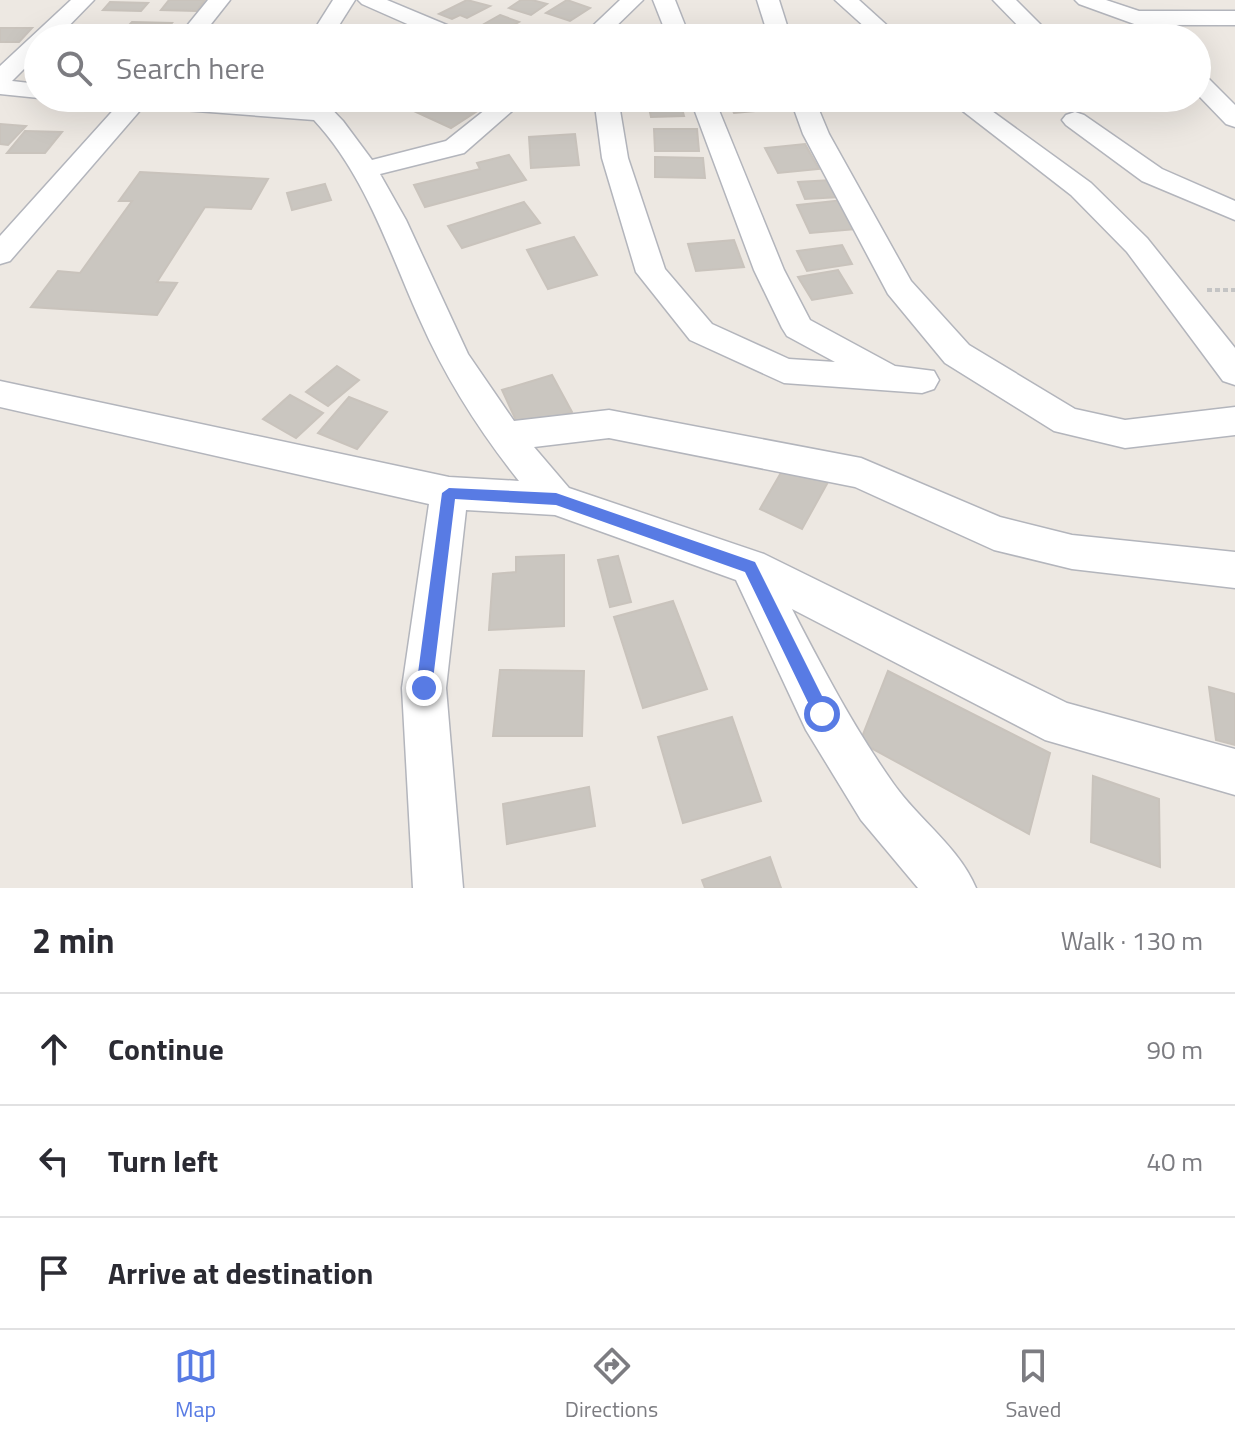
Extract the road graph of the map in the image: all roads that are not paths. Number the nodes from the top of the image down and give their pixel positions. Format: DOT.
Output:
graph roads {
  1 [pos="83,0"];
  2 [pos="219,0"];
  3 [pos="344,0"];
  4 [pos="369,0"];
  5 [pos="593,0"];
  6 [pos="664,0"];
  7 [pos="768,0"];
  8 [pos="846,0"];
  9 [pos="1004,0"];
  10 [pos="1086,0"];
  11 [pos="626,5"];
  12 [pos="1137,18"];
  13 [pos="1235,18"];
  14 [pos="58,24"];
  15 [pos="199,24"];
  16 [pos="329,24"];
  17 [pos="425,24"];
  18 [pos="607,24"];
  19 [pos="673,24"];
  20 [pos="776,24"];
  21 [pos="874,24"];
  22 [pos="1029,24"];
  23 [pos="1143,24"];
  24 [pos="24,56"];
  25 [pos="0,79"];
  26 [pos="0,87"];
  27 [pos="24,90"];
  28 [pos="1211,94"];
  29 [pos="120,112"];
  30 [pos="320,112"];
  31 [pos="498,112"];
  32 [pos="608,112"];
  33 [pos="707,112"];
  34 [pos="807,112"];
  35 [pos="977,112"];
  36 [pos="1235,119"];
  37 [pos="1075,120"];
  38 [pos="367,169"];
  39 [pos="1235,211"];
  40 [pos="0,254"];
  41 [pos="957,354"];
  42 [pos="1235,372"];
  43 [pos="922,380"];
  44 [pos="0,394"];
  45 [pos="1235,421"];
  46 [pos="503,436"];
  47 [pos="449,493"];
  48 [pos="556,499"];
  49 [pos="750,567"];
  50 [pos="1235,570"];
  51 [pos="1235,772"];
  52 [pos="438,888"];
  53 [pos="951,888"];
  1 -- 14 [label="street"];
  2 -- 15 [label="street"];
  3 -- 16 [label="street"];
  4 -- 17 [label="street"];
  5 -- 11 [label="street"];
  6 -- 19 [label="street"];
  7 -- 20 [label="street"];
  8 -- 21 [label="street"];
  9 -- 22 [label="street"];
  10 -- 12 [label="street"];
  11 -- 18 [label="street"];
  12 -- 13 [label="street"];
  12 -- 23 [label="street"];
  24 -- 25 [label="street"];
  26 -- 27 [label="street"];
  28 -- 36 [label="street"];
  29 -- 40 [label="street"];
  30 -- 38 [label="street"];
  31 -- 38 [label="street"];
  32 -- 43 [label="street"];
  33 -- 43 [label="street"];
  34 -- 41 [label="street"];
  35 -- 42 [label="street"];
  37 -- 39 [label="street"];
  38 -- 46 [label="street"];
  41 -- 43 [label="street"];
  41 -- 45 [label="street"];
  44 -- 47 [label="street"];
  46 -- 48 [label="street"];
  46 -- 50 [label="street"];
  47 -- 48 [label="street"];
  47 -- 52 [label="street"];
  48 -- 49 [label="street"];
  49 -- 51 [label="street"];
  49 -- 53 [label="street"];
}
